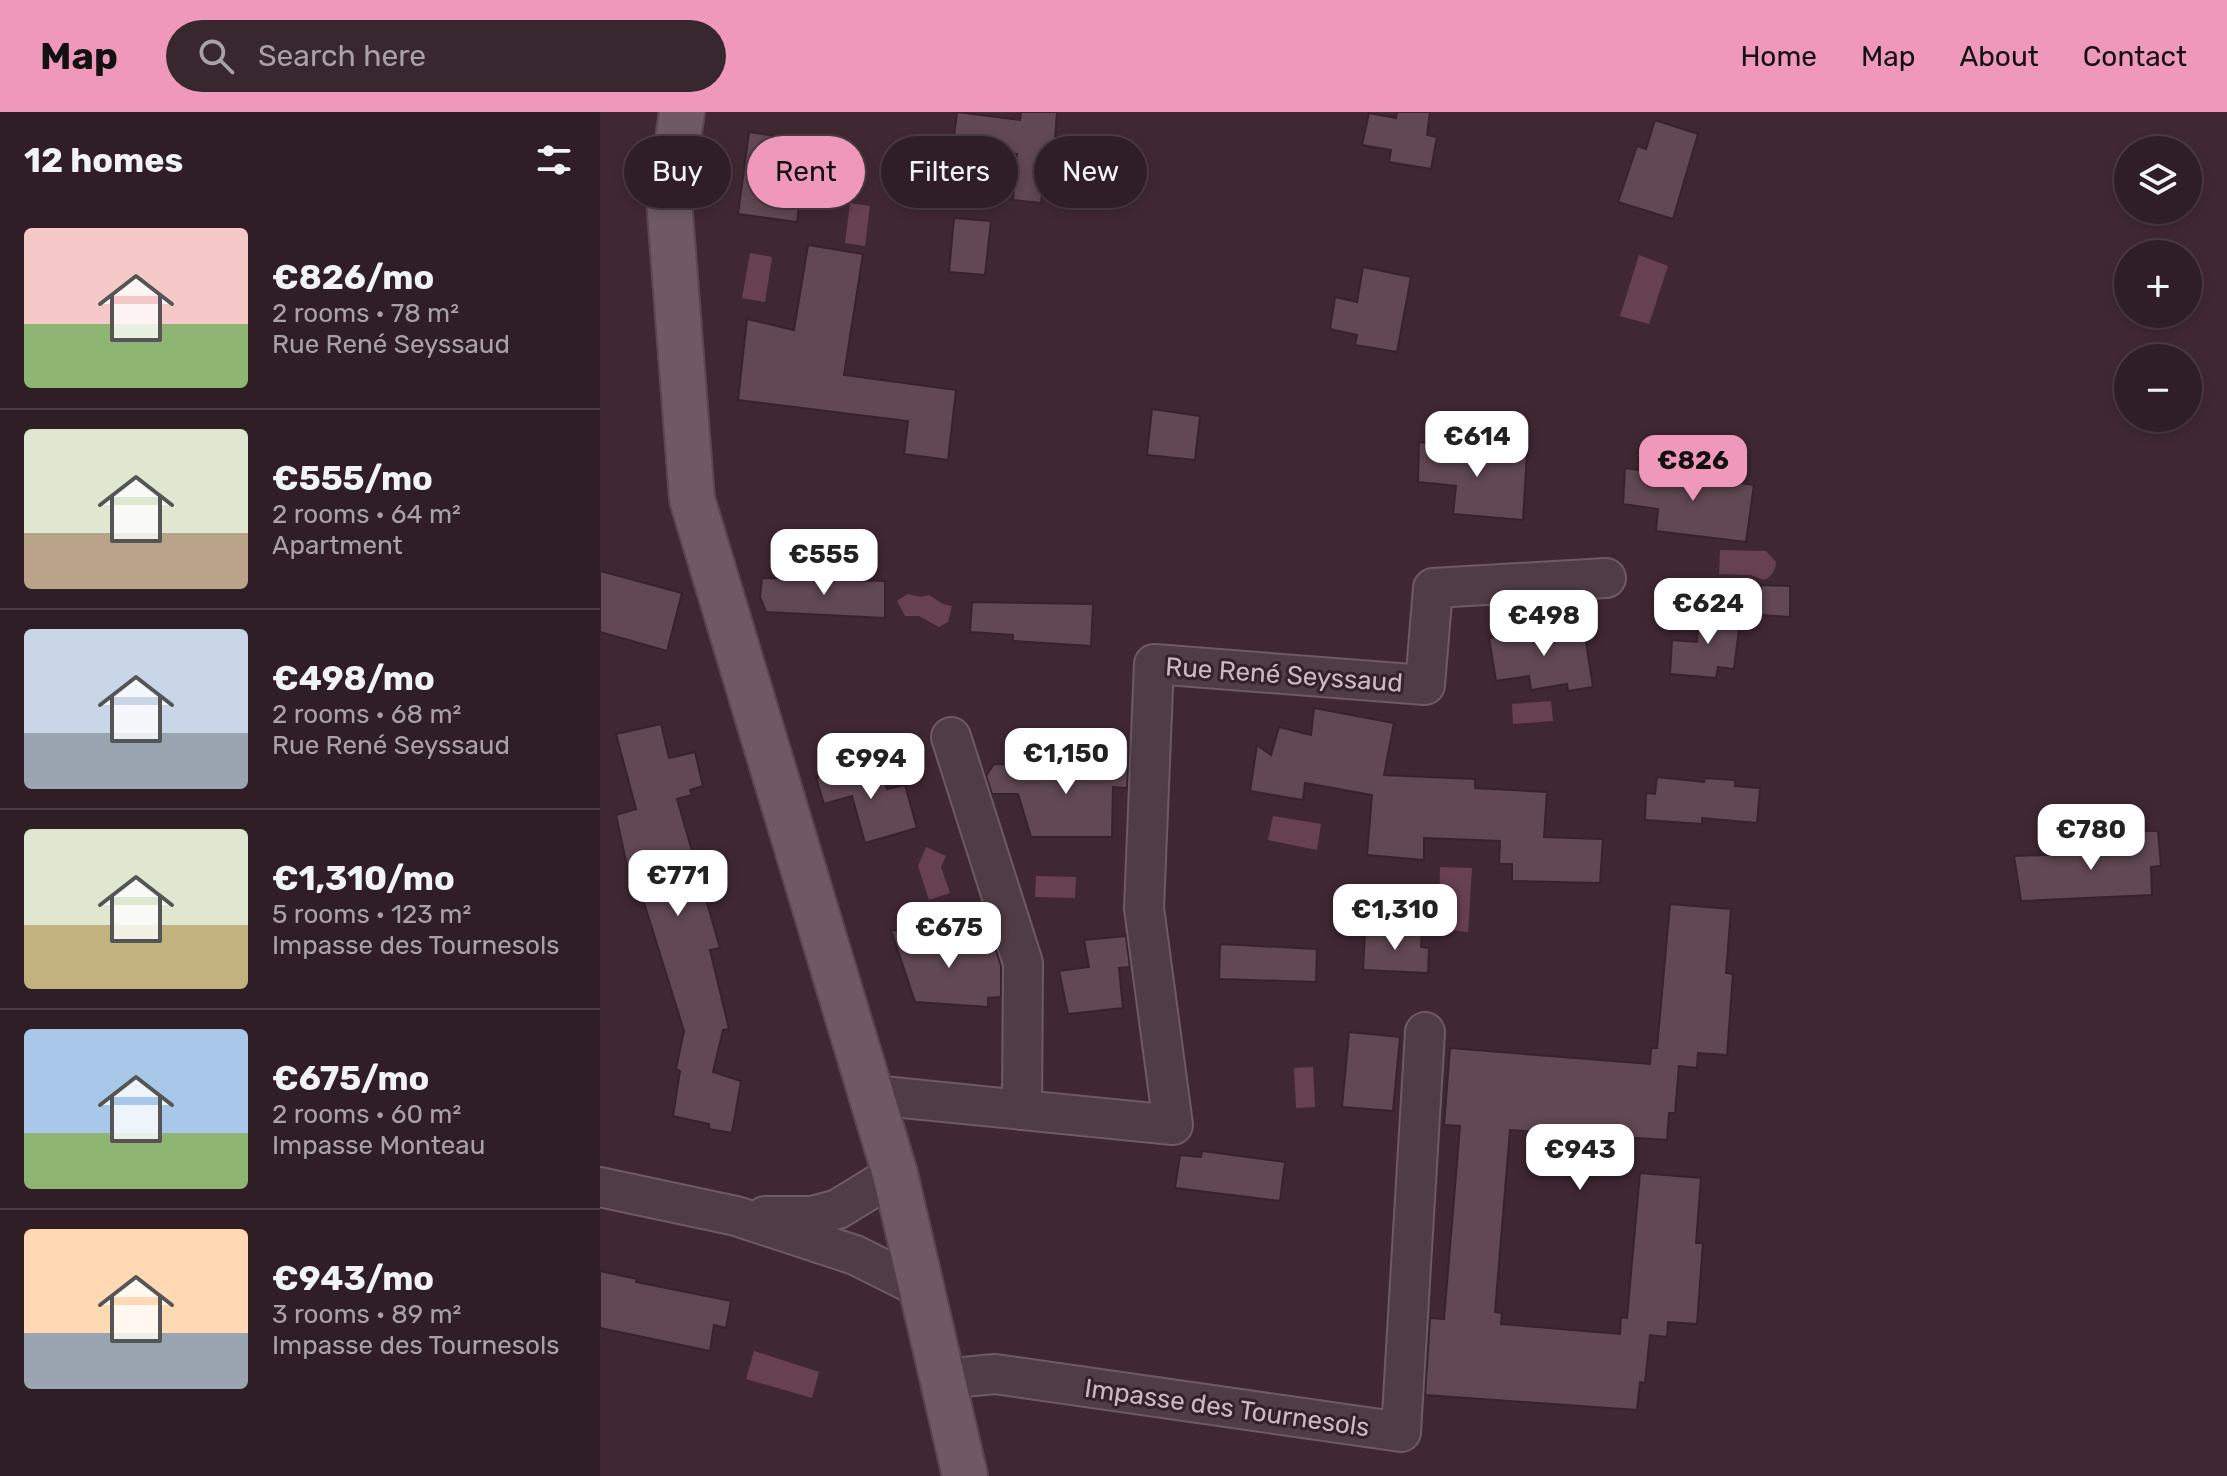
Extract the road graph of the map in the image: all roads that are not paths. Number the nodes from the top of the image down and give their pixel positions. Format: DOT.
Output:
graph roads {
  1 [pos="682,112"];
  2 [pos="1606,578"];
  3 [pos="951,737"];
  4 [pos="1425,1032"];
  5 [pos="873,1095"];
  6 [pos="1022,1110"];
  7 [pos="895,1174"];
  8 [pos="600,1187"];
  9 [pos="736,1216"];
  10 [pos="923,1289"];
  11 [pos="942,1379"];
  12 [pos="965,1476"];
  1 -- 5 [label="main road"];
  2 -- 6 [label="street, Rue René Seyssaud"];
  3 -- 6 [label="street"];
  4 -- 11 [label="street, Impasse des Tournesols"];
  5 -- 6 [label="street, Rue René Seyssaud"];
  5 -- 7 [label="main road"];
  7 -- 9 [label="street"];
  7 -- 10 [label="main road"];
  8 -- 9 [label="street"];
  9 -- 10 [label="street"];
  10 -- 11 [label="main road"];
  11 -- 12 [label="main road"];
}
